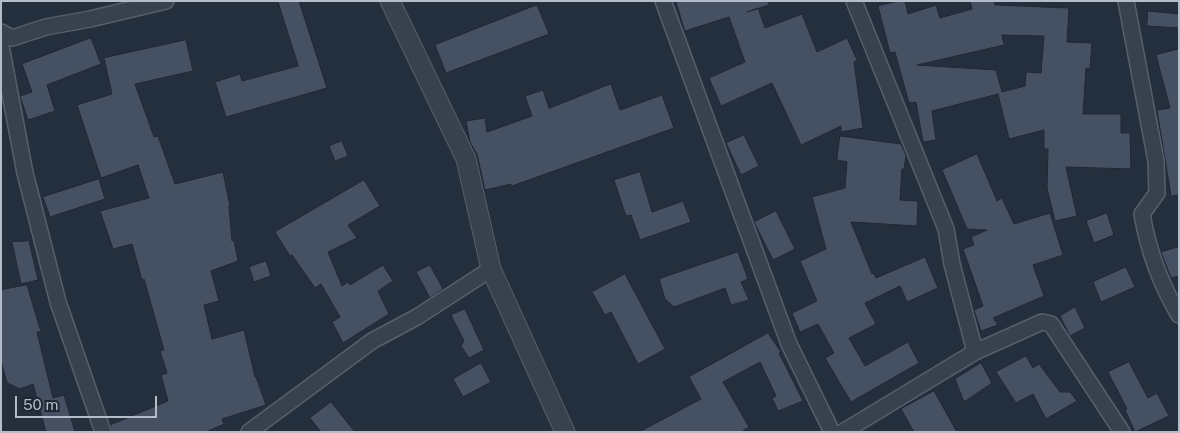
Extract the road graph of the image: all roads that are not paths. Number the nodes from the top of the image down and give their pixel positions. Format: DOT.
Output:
graph roads {
  1 [pos="166,1"];
  2 [pos="390,1"];
  3 [pos="663,1"];
  4 [pos="854,1"];
  5 [pos="1126,1"];
  6 [pos="1,32"];
  7 [pos="1,46"];
  8 [pos="492,269"];
  9 [pos="1179,315"];
  10 [pos="975,352"];
  11 [pos="103,432"];
  12 [pos="249,432"];
  13 [pos="565,432"];
  14 [pos="832,432"];
  15 [pos="843,432"];
  16 [pos="1122,432"];
  1 -- 6 [label="street"];
  2 -- 8 [label="street"];
  3 -- 14 [label="street"];
  4 -- 10 [label="street"];
  5 -- 9 [label="street"];
  7 -- 11 [label="street"];
  8 -- 12 [label="street"];
  8 -- 13 [label="street"];
  10 -- 15 [label="street"];
  10 -- 16 [label="street"];
}
